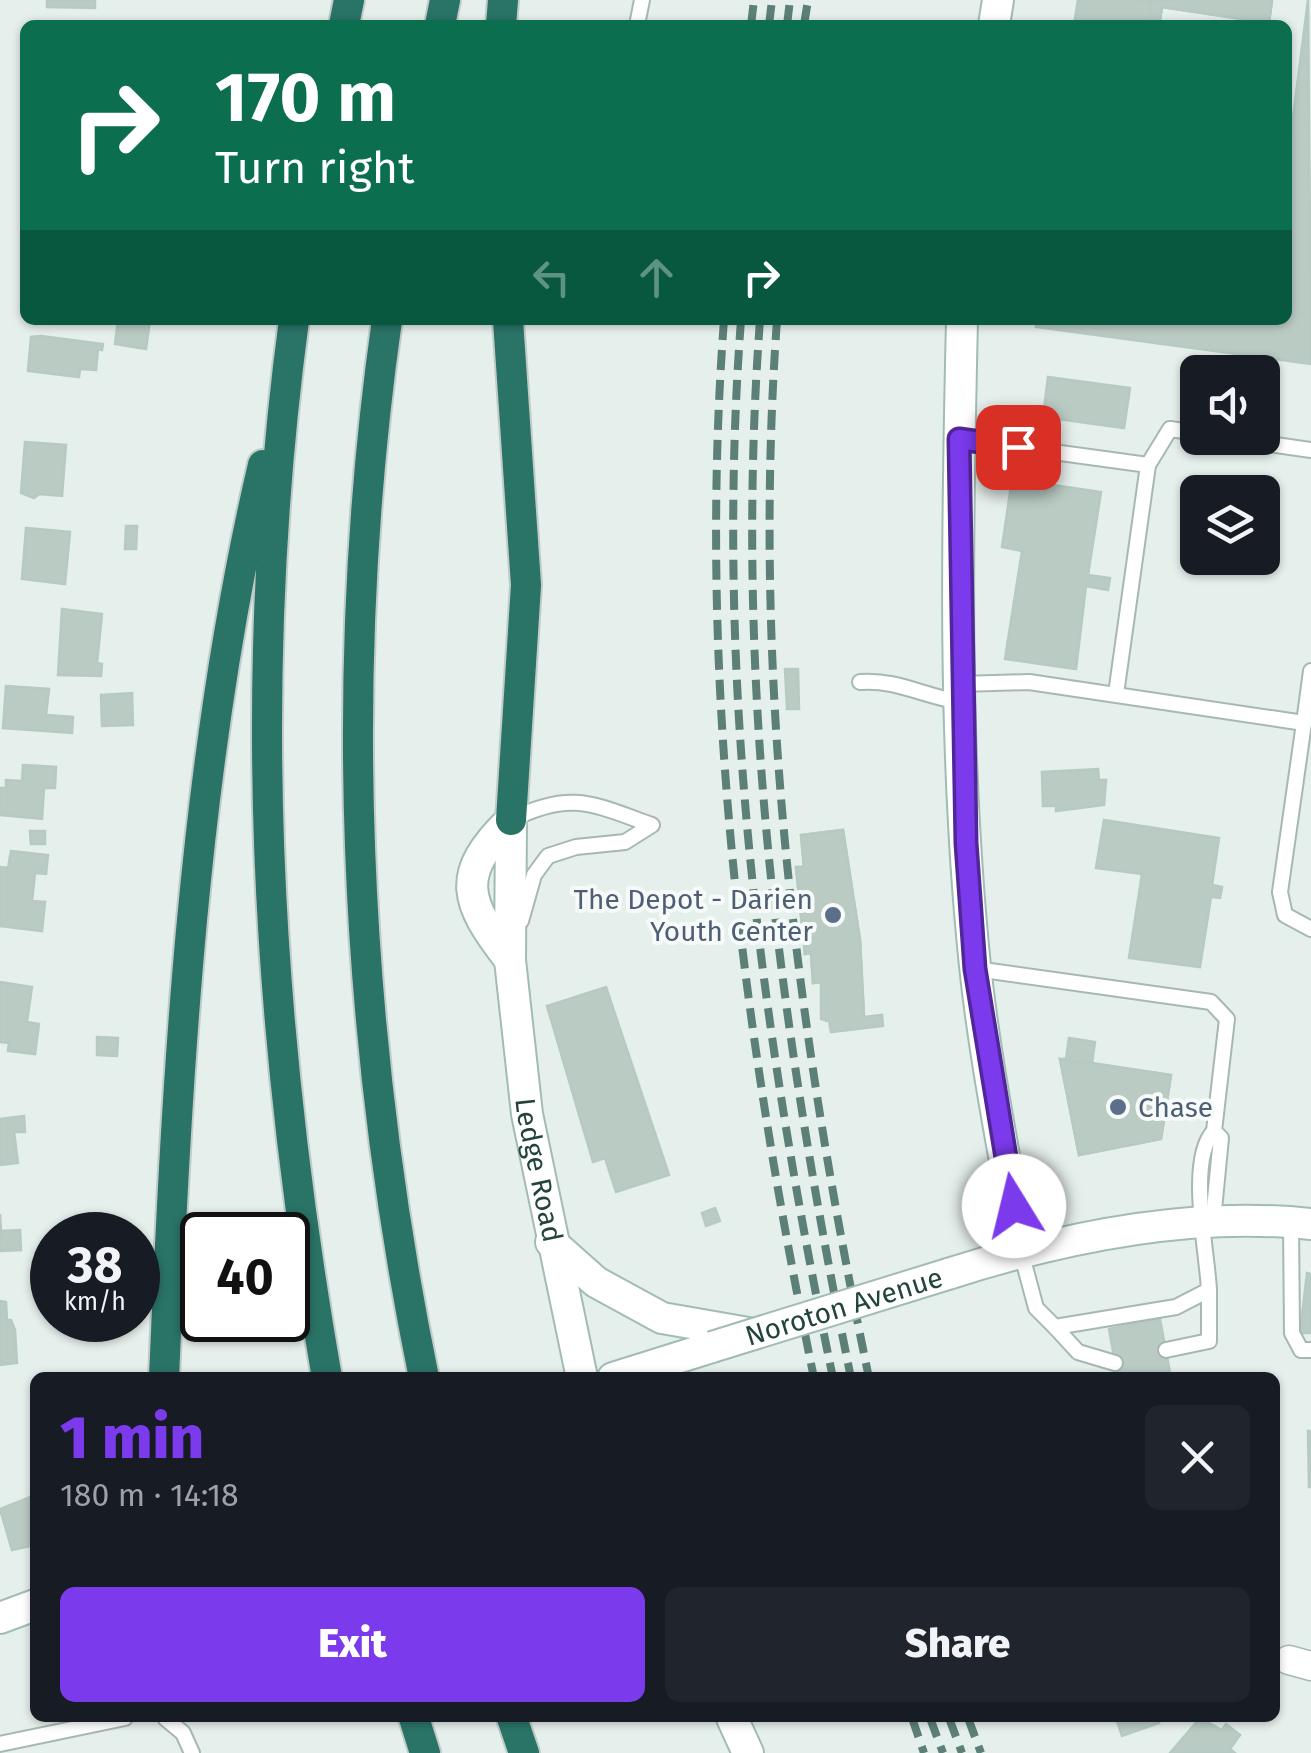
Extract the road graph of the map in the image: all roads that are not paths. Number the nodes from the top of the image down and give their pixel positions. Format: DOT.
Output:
graph roads {
  1 [pos="293,325"];
  2 [pos="387,325"];
  3 [pos="508,325"];
  4 [pos="962,325"];
  5 [pos="290,350"];
  6 [pos="1180,430"];
  7 [pos="959,439"];
  8 [pos="1280,446"];
  9 [pos="1311,450"];
  10 [pos="1148,465"];
  11 [pos="1311,671"];
  12 [pos="860,682"];
  13 [pos="961,693"];
  14 [pos="1116,694"];
  15 [pos="1304,723"];
  16 [pos="511,820"];
  17 [pos="1311,930"];
  18 [pos="510,960"];
  19 [pos="975,969"];
  20 [pos="1209,1220"];
  21 [pos="1301,1224"];
  22 [pos="551,1242"];
  23 [pos="1021,1252"];
  24 [pos="1209,1290"];
  25 [pos="1055,1327"];
  26 [pos="754,1334"];
  27 [pos="1166,1350"];
  28 [pos="1311,1350"];
  29 [pos="1115,1363"];
  30 [pos="164,1372"];
  31 [pos="326,1372"];
  32 [pos="423,1372"];
  33 [pos="581,1372"];
  34 [pos="633,1372"];
  35 [pos="30,1607"];
  36 [pos="0,1618"];
  37 [pos="106,1722"];
  38 [pos="170,1722"];
  39 [pos="415,1722"];
  40 [pos="513,1722"];
  41 [pos="734,1722"];
  42 [pos="0,1744"];
  43 [pos="192,1753"];
  44 [pos="425,1753"];
  45 [pos="524,1753"];
  46 [pos="748,1753"];
  1 -- 5 [label="highway"];
  2 -- 32 [label="highway"];
  3 -- 16 [label="highway"];
  4 -- 7 [label="main road"];
  5 -- 30 [label="highway"];
  5 -- 31 [label="highway"];
  6 -- 10 [label="lane"];
  7 -- 10 [label="lane"];
  7 -- 13 [label="main road"];
  8 -- 9 [label="lane"];
  10 -- 14 [label="lane"];
  11 -- 15 [label="lane"];
  12 -- 13 [label="lane"];
  13 -- 14 [label="lane"];
  13 -- 19 [label="main road"];
  14 -- 15 [label="lane"];
  15 -- 17 [label="lane"];
  16 -- 18 [label="main road, Ledge Road"];
  16 -- 18 [label="lane"];
  18 -- 22 [label="main road, Ledge Road"];
  19 -- 20 [label="lane"];
  19 -- 23 [label="main road"];
  20 -- 21 [label="main road, Noroton Avenue"];
  20 -- 23 [label="main road, Noroton Avenue"];
  20 -- 24 [label="lane"];
  21 -- 28 [label="lane"];
  22 -- 26 [label="main road"];
  22 -- 33 [label="main road, Ledge Road"];
  23 -- 25 [label="lane"];
  23 -- 26 [label="main road, Noroton Avenue, bridge"];
  24 -- 25 [label="lane"];
  24 -- 27 [label="lane"];
  25 -- 29 [label="lane"];
  26 -- 34 [label="main road, Noroton Avenue, bridge"];
  35 -- 36 [label="main road"];
  37 -- 42 [label="lane"];
  38 -- 43 [label="lane"];
  39 -- 44 [label="highway"];
  40 -- 45 [label="highway"];
  41 -- 46 [label="main road"];
}
